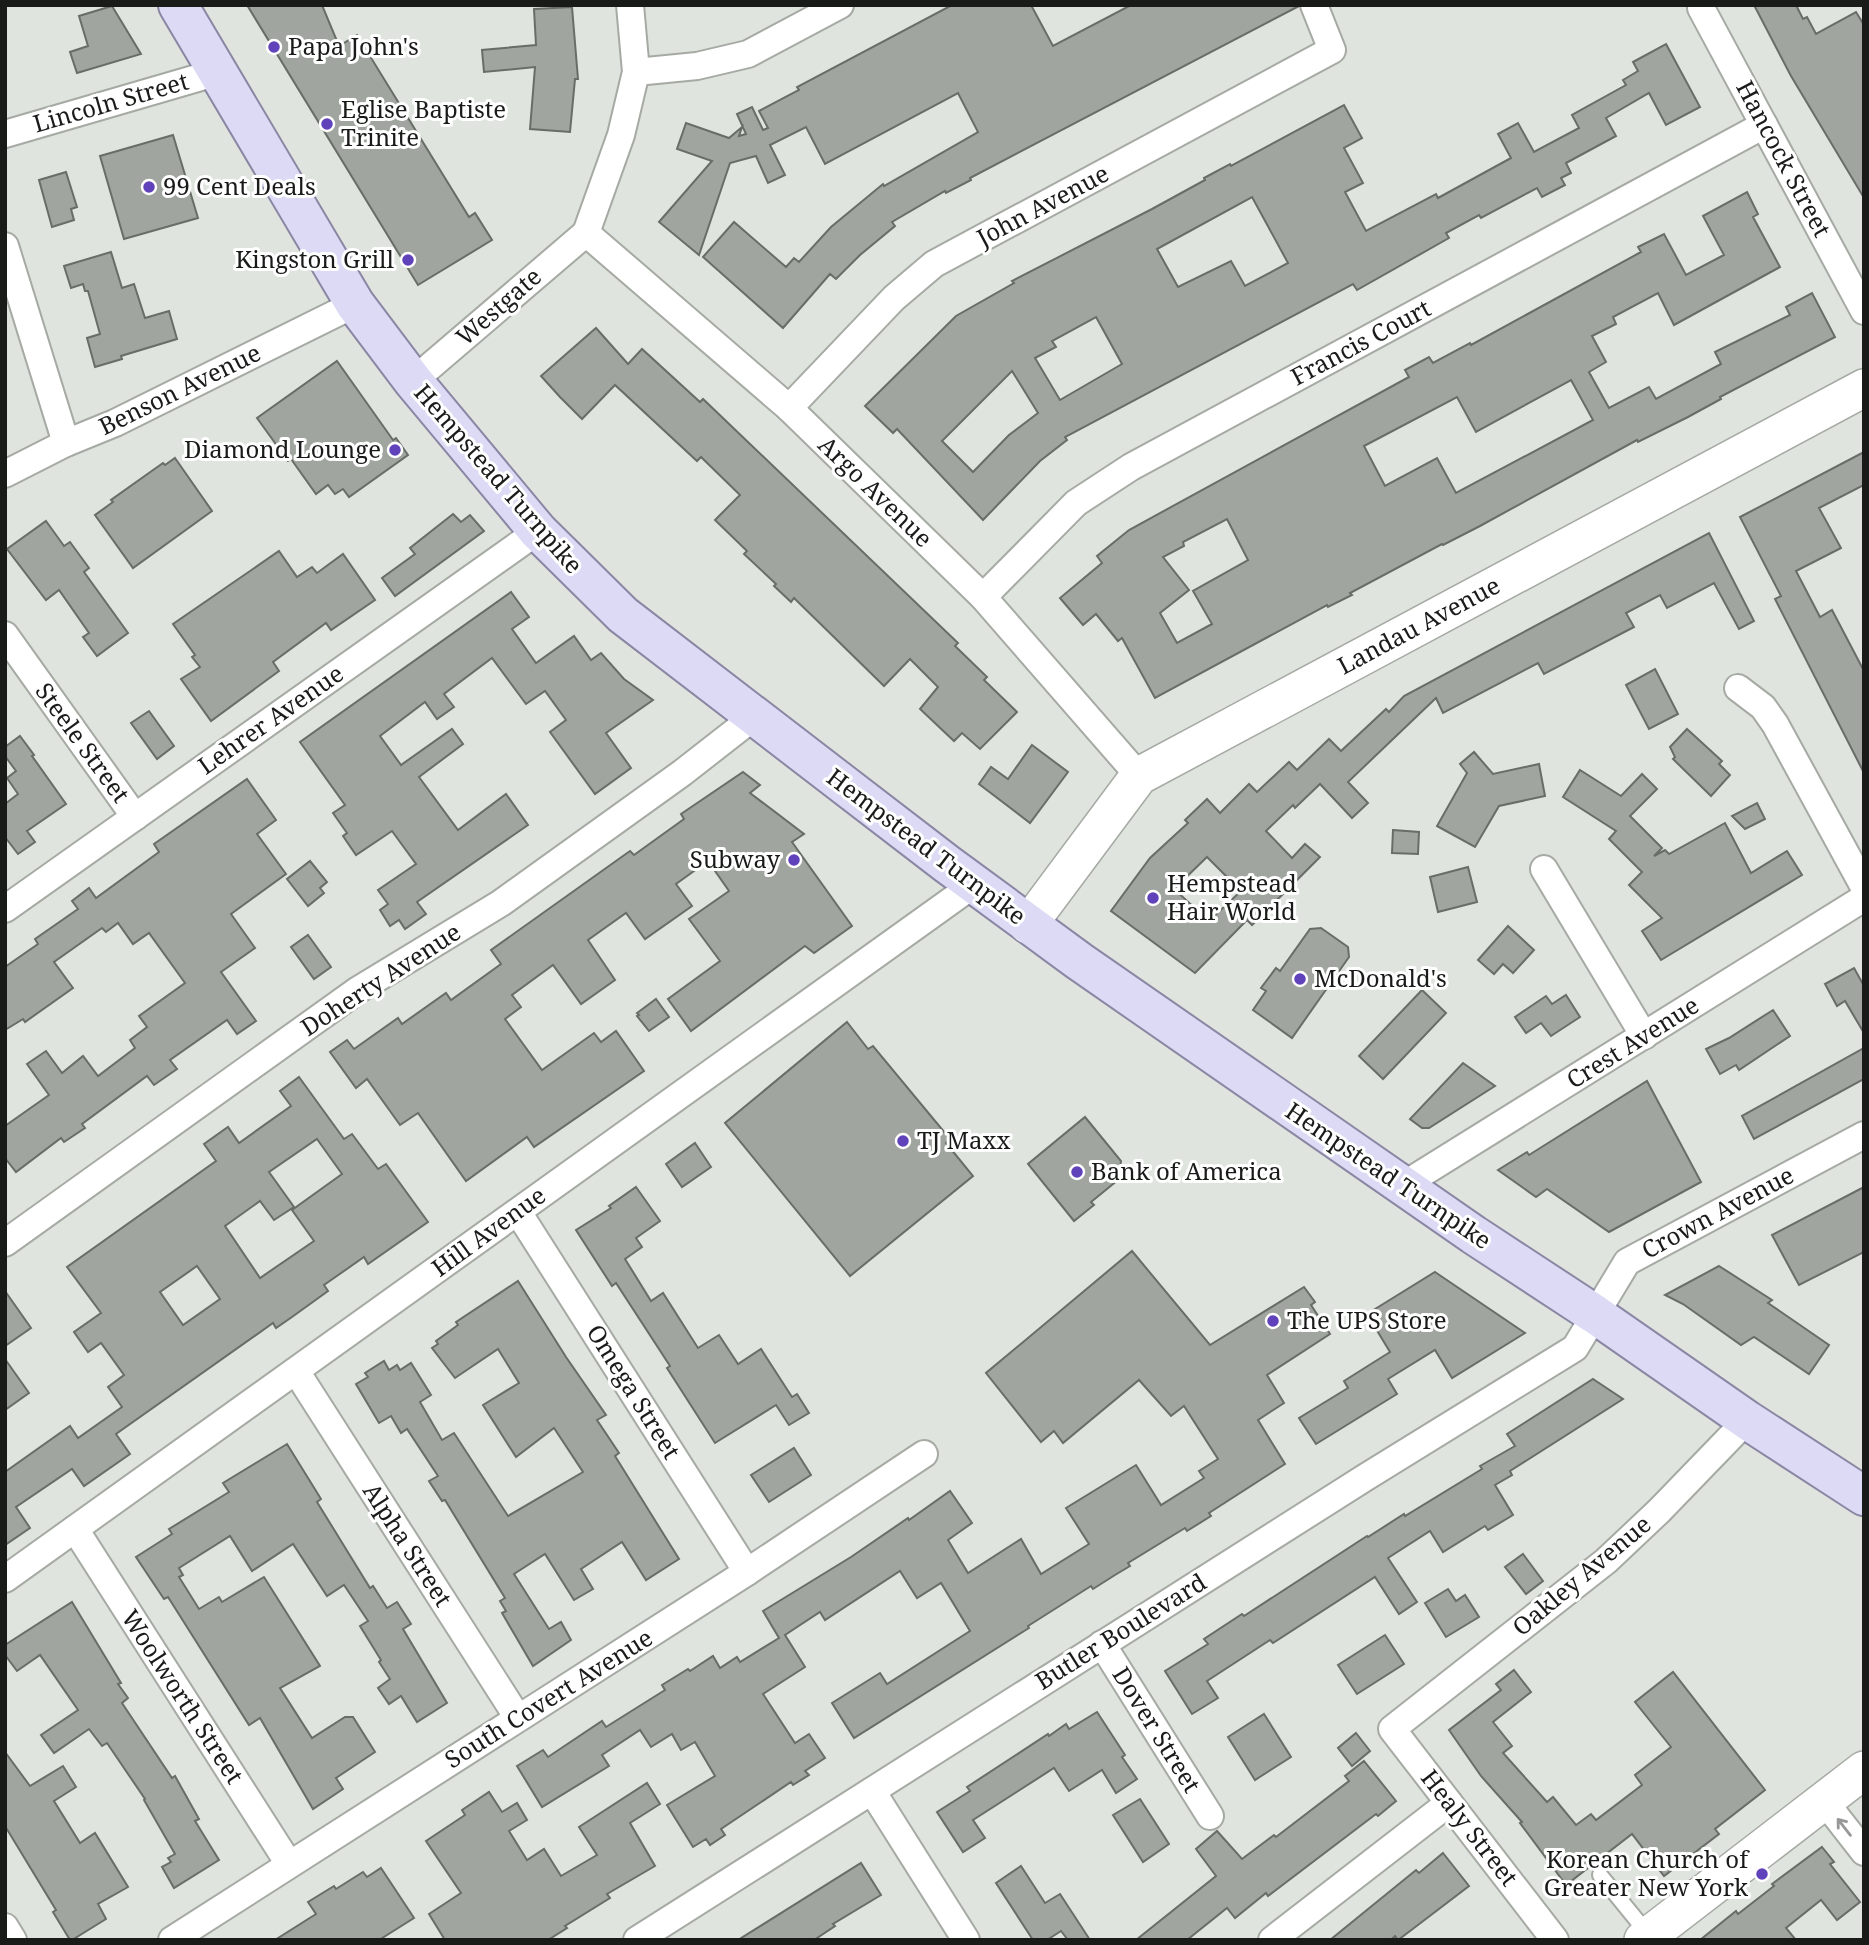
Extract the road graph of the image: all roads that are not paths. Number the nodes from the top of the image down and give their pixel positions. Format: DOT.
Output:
graph roads {
  1 [pos="178,5"];
  2 [pos="630,5"];
  3 [pos="840,5"];
  4 [pos="1314,5"];
  5 [pos="1701,8"];
  6 [pos="218,72"];
  7 [pos="636,72"];
  8 [pos="1765,125"];
  9 [pos="5,134"];
  10 [pos="586,233"];
  11 [pos="5,246"];
  12 [pos="355,304"];
  13 [pos="1864,311"];
  14 [pos="413,382"];
  15 [pos="1864,388"];
  16 [pos="789,408"];
  17 [pos="66,443"];
  18 [pos="5,474"];
  19 [pos="538,531"];
  20 [pos="984,597"];
  21 [pos="5,635"];
  22 [pos="1738,688"];
  23 [pos="755,716"];
  24 [pos="1139,776"];
  25 [pos="135,817"];
  26 [pos="1544,869"];
  27 [pos="973,884"];
  28 [pos="1864,887"];
  29 [pos="1864,898"];
  30 [pos="5,909"];
  31 [pos="1028,925"];
  32 [pos="1644,1036"];
  33 [pos="1864,1135"];
  34 [pos="1402,1186"];
  35 [pos="518,1212"];
  36 [pos="5,1243"];
  37 [pos="1596,1315"];
  38 [pos="296,1371"];
  39 [pos="1747,1420"];
  40 [pos="924,1454"];
  41 [pos="1864,1496"];
  42 [pos="75,1529"];
  43 [pos="747,1572"];
  44 [pos="5,1579"];
  45 [pos="1102,1644"];
  46 [pos="519,1718"];
  47 [pos="1405,1719"];
  48 [pos="1864,1770"];
  49 [pos="872,1791"];
  50 [pos="1825,1802"];
  51 [pos="1449,1803"];
  52 [pos="1210,1816"];
  53 [pos="1864,1852"];
  54 [pos="289,1864"];
  55 [pos="1601,1875"];
  56 [pos="5,1927"];
  57 [pos="642,1938"];
  58 [pos="1648,1938"];
  59 [pos="13,1940"];
  60 [pos="172,1940"];
  61 [pos="967,1940"];
  62 [pos="1272,1940"];
  63 [pos="1555,1940"];
  1 -- 6 [label="main road, Hempstead Turnpike"];
  2 -- 7 [label="street"];
  3 -- 7 [label="street"];
  4 -- 16 [label="street, John Avenue"];
  5 -- 8 [label="street, Hancock Street"];
  6 -- 9 [label="street, Lincoln Street"];
  6 -- 12 [label="main road, Hempstead Turnpike"];
  7 -- 10 [label="street"];
  8 -- 13 [label="street, Hancock Street"];
  8 -- 20 [label="street, Francis Court"];
  10 -- 14 [label="street, Westgate"];
  10 -- 16 [label="street, Argo Avenue"];
  11 -- 17 [label="street"];
  12 -- 14 [label="main road, Hempstead Turnpike"];
  12 -- 17 [label="street, Benson Avenue"];
  14 -- 19 [label="main road, Hempstead Turnpike"];
  15 -- 24 [label="street, Landau Avenue"];
  16 -- 20 [label="street, Argo Avenue"];
  17 -- 18 [label="street, Benson Avenue"];
  19 -- 23 [label="main road, Hempstead Turnpike"];
  19 -- 25 [label="street, Lehrer Avenue"];
  20 -- 24 [label="street, Argo Avenue"];
  21 -- 25 [label="street, Steele Street"];
  22 -- 28 [label="street"];
  23 -- 27 [label="main road, Hempstead Turnpike"];
  23 -- 36 [label="street, Doherty Avenue"];
  24 -- 31 [label="street, Landau Avenue"];
  25 -- 30 [label="street, Lehrer Avenue"];
  26 -- 32 [label="street"];
  27 -- 31 [label="main road, Hempstead Turnpike"];
  27 -- 35 [label="street, Hill Avenue"];
  29 -- 32 [label="street, Crest Avenue"];
  31 -- 34 [label="main road, Hempstead Turnpike"];
  32 -- 34 [label="street, Crest Avenue"];
  33 -- 37 [label="street, Crown Avenue"];
  34 -- 37 [label="main road, Hempstead Turnpike"];
  35 -- 38 [label="street, Hill Avenue"];
  35 -- 43 [label="street, Omega Street"];
  37 -- 39 [label="main road, Hempstead Turnpike"];
  37 -- 45 [label="street, Butler Boulevard"];
  38 -- 42 [label="street, Hill Avenue"];
  38 -- 46 [label="street, Alpha Street"];
  39 -- 41 [label="main road, Hempstead Turnpike"];
  39 -- 47 [label="street, Oakley Avenue"];
  40 -- 43 [label="street, South Covert Avenue"];
  42 -- 44 [label="street, Hill Avenue"];
  42 -- 54 [label="street, Woolworth Street"];
  43 -- 46 [label="street, South Covert Avenue"];
  45 -- 49 [label="street, Butler Boulevard"];
  45 -- 52 [label="street, Dover Street"];
  46 -- 54 [label="street, South Covert Avenue"];
  47 -- 51 [label="street, Healy Street"];
  48 -- 50 [label="street"];
  49 -- 57 [label="street, Butler Boulevard"];
  49 -- 61 [label="street"];
  53 -- 50 [label="street, one-way"];
  50 -- 58 [label="street"];
  51 -- 62 [label="street"];
  51 -- 63 [label="street, Healy Street"];
  54 -- 60 [label="street, South Covert Avenue"];
  55 -- 58 [label="lane"];
  56 -- 59 [label="street"];
}
